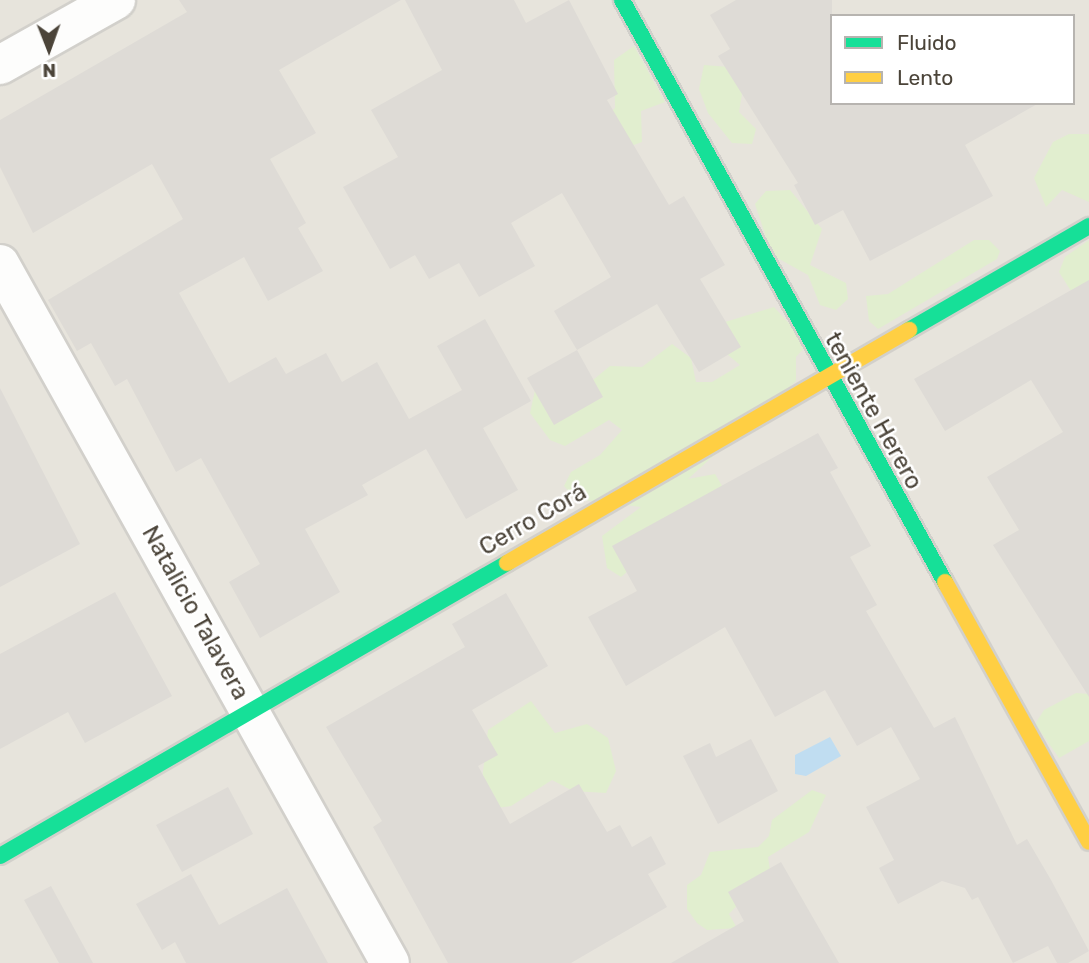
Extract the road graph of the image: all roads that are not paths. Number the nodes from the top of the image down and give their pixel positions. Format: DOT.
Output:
graph roads {
  1 [pos="116,0"];
  2 [pos="622,0"];
  3 [pos="0,65"];
  4 [pos="1089,226"];
  5 [pos="0,264"];
  6 [pos="827,376"];
  7 [pos="249,711"];
  8 [pos="1089,842"];
  9 [pos="0,856"];
  10 [pos="390,963"];
  1 -- 3 [label="street"];
  2 -- 6 [label="street, teniente Herero"];
  4 -- 6 [label="street, Cerro Corá"];
  5 -- 7 [label="street, Natalicio Talavera"];
  6 -- 7 [label="street, Cerro Corá"];
  6 -- 8 [label="street, teniente Herero"];
  7 -- 9 [label="street, Cerro Corá"];
  7 -- 10 [label="street, Natalicio Talavera"];
}
